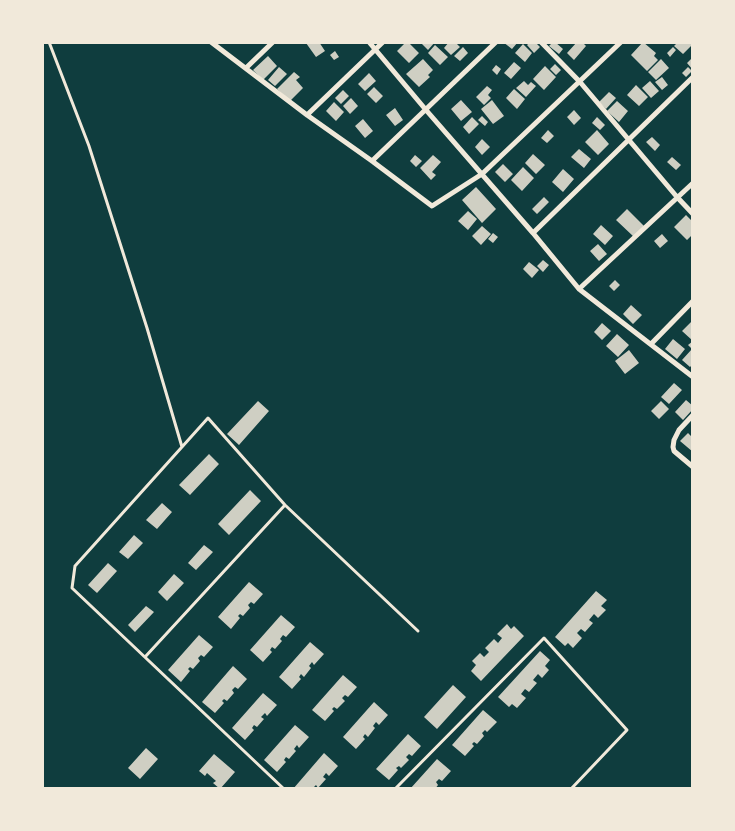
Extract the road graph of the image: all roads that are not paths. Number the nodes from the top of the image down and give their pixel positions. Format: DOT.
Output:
graph roads {
  1 [pos="50,42"];
  2 [pos="211,42"];
  3 [pos="273,42"];
  4 [pos="369,42"];
  5 [pos="383,42"];
  6 [pos="496,42"];
  7 [pos="541,42"];
  8 [pos="621,42"];
  9 [pos="375,49"];
  10 [pos="246,68"];
  11 [pos="693,77"];
  12 [pos="580,82"];
  13 [pos="426,110"];
  14 [pos="307,115"];
  15 [pos="628,139"];
  16 [pos="372,161"];
  17 [pos="482,174"];
  18 [pos="693,183"];
  19 [pos="677,197"];
  20 [pos="693,214"];
  21 [pos="533,232"];
  22 [pos="579,290"];
  23 [pos="693,301"];
  24 [pos="651,344"];
  25 [pos="693,377"];
  26 [pos="693,415"];
  27 [pos="182,447"];
  28 [pos="693,467"];
  29 [pos="285,505"];
  30 [pos="417,631"];
  31 [pos="145,657"];
  32 [pos="284,789"];
  33 [pos="395,789"];
  34 [pos="572,789"];
  1 -- 27 [label="lane"];
  2 -- 10 [label="street"];
  3 -- 10 [label="street"];
  4 -- 9 [label="street"];
  5 -- 9 [label="street"];
  6 -- 13 [label="street"];
  7 -- 12 [label="street"];
  8 -- 12 [label="street"];
  9 -- 13 [label="street"];
  9 -- 14 [label="street"];
  10 -- 14 [label="street"];
  11 -- 15 [label="street"];
  12 -- 15 [label="street"];
  12 -- 17 [label="street"];
  13 -- 16 [label="street"];
  13 -- 17 [label="street"];
  14 -- 16 [label="street"];
  15 -- 19 [label="street"];
  15 -- 21 [label="street"];
  16 -- 17 [label="street"];
  17 -- 21 [label="street"];
  18 -- 19 [label="street"];
  19 -- 20 [label="street"];
  19 -- 22 [label="street"];
  21 -- 22 [label="street"];
  22 -- 24 [label="street"];
  23 -- 24 [label="street"];
  24 -- 25 [label="street"];
  26 -- 28 [label="street"];
  27 -- 29 [label="lane"];
  27 -- 31 [label="lane"];
  29 -- 30 [label="lane"];
  29 -- 31 [label="lane"];
  31 -- 32 [label="lane"];
  33 -- 34 [label="lane"];
}
